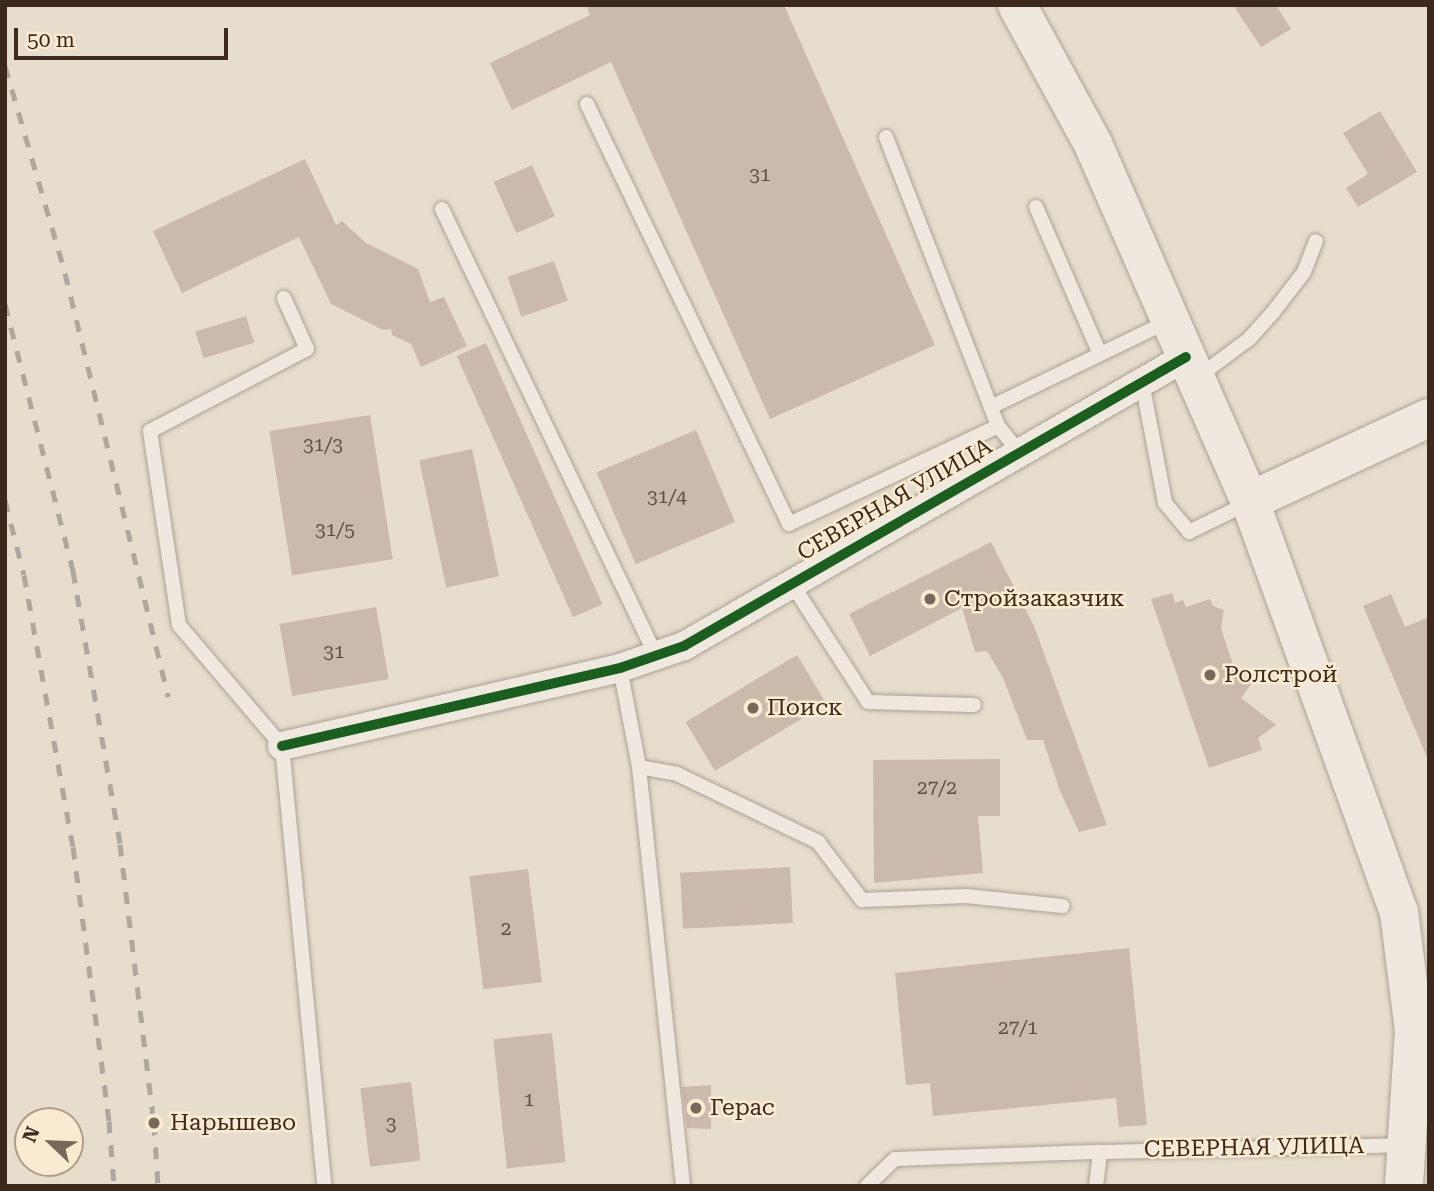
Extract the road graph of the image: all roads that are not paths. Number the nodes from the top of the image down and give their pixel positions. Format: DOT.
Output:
graph roads {
  1 [pos="1022,7"];
  2 [pos="587,104"];
  3 [pos="886,137"];
  4 [pos="1036,207"];
  5 [pos="442,209"];
  6 [pos="1316,241"];
  7 [pos="284,298"];
  8 [pos="1170,321"];
  9 [pos="1100,354"];
  10 [pos="1191,368"];
  11 [pos="1142,382"];
  12 [pos="990,407"];
  13 [pos="1429,418"];
  14 [pos="998,426"];
  15 [pos="1020,453"];
  16 [pos="1250,501"];
  17 [pos="792,584"];
  18 [pos="656,656"];
  19 [pos="620,668"];
  20 [pos="974,705"];
  21 [pos="282,746"];
  22 [pos="639,767"];
  23 [pos="1062,906"];
  24 [pos="1408,1144"];
  25 [pos="1100,1152"];
  26 [pos="324,1186"];
  27 [pos="683,1186"];
  28 [pos="867,1186"];
  29 [pos="1096,1186"];
  30 [pos="1404,1186"];
  1 -- 8 [label="main road"];
  2 -- 14 [label="lane"];
  3 -- 12 [label="lane"];
  4 -- 9 [label="lane"];
  5 -- 18 [label="lane"];
  6 -- 10 [label="lane"];
  7 -- 21 [label="lane"];
  8 -- 9 [label="lane"];
  8 -- 10 [label="main road"];
  9 -- 12 [label="lane"];
  10 -- 11 [label="street, СЕВЕРНАЯ УЛИЦА"];
  10 -- 16 [label="main road"];
  11 -- 15 [label="street, СЕВЕРНАЯ УЛИЦА"];
  11 -- 16 [label="lane"];
  12 -- 14 [label="lane"];
  13 -- 16 [label="main road"];
  14 -- 15 [label="lane"];
  15 -- 17 [label="street, СЕВЕРНАЯ УЛИЦА"];
  16 -- 24 [label="main road"];
  17 -- 18 [label="street, СЕВЕРНАЯ УЛИЦА"];
  17 -- 20 [label="lane"];
  18 -- 19 [label="street, СЕВЕРНАЯ УЛИЦА"];
  19 -- 21 [label="street, СЕВЕРНАЯ УЛИЦА"];
  19 -- 22 [label="lane"];
  21 -- 26 [label="lane"];
  22 -- 23 [label="lane"];
  22 -- 27 [label="lane"];
  24 -- 25 [label="lane, СЕВЕРНАЯ УЛИЦА"];
  24 -- 30 [label="main road"];
  25 -- 28 [label="lane, СЕВЕРНАЯ УЛИЦА"];
  25 -- 29 [label="lane"];
}
